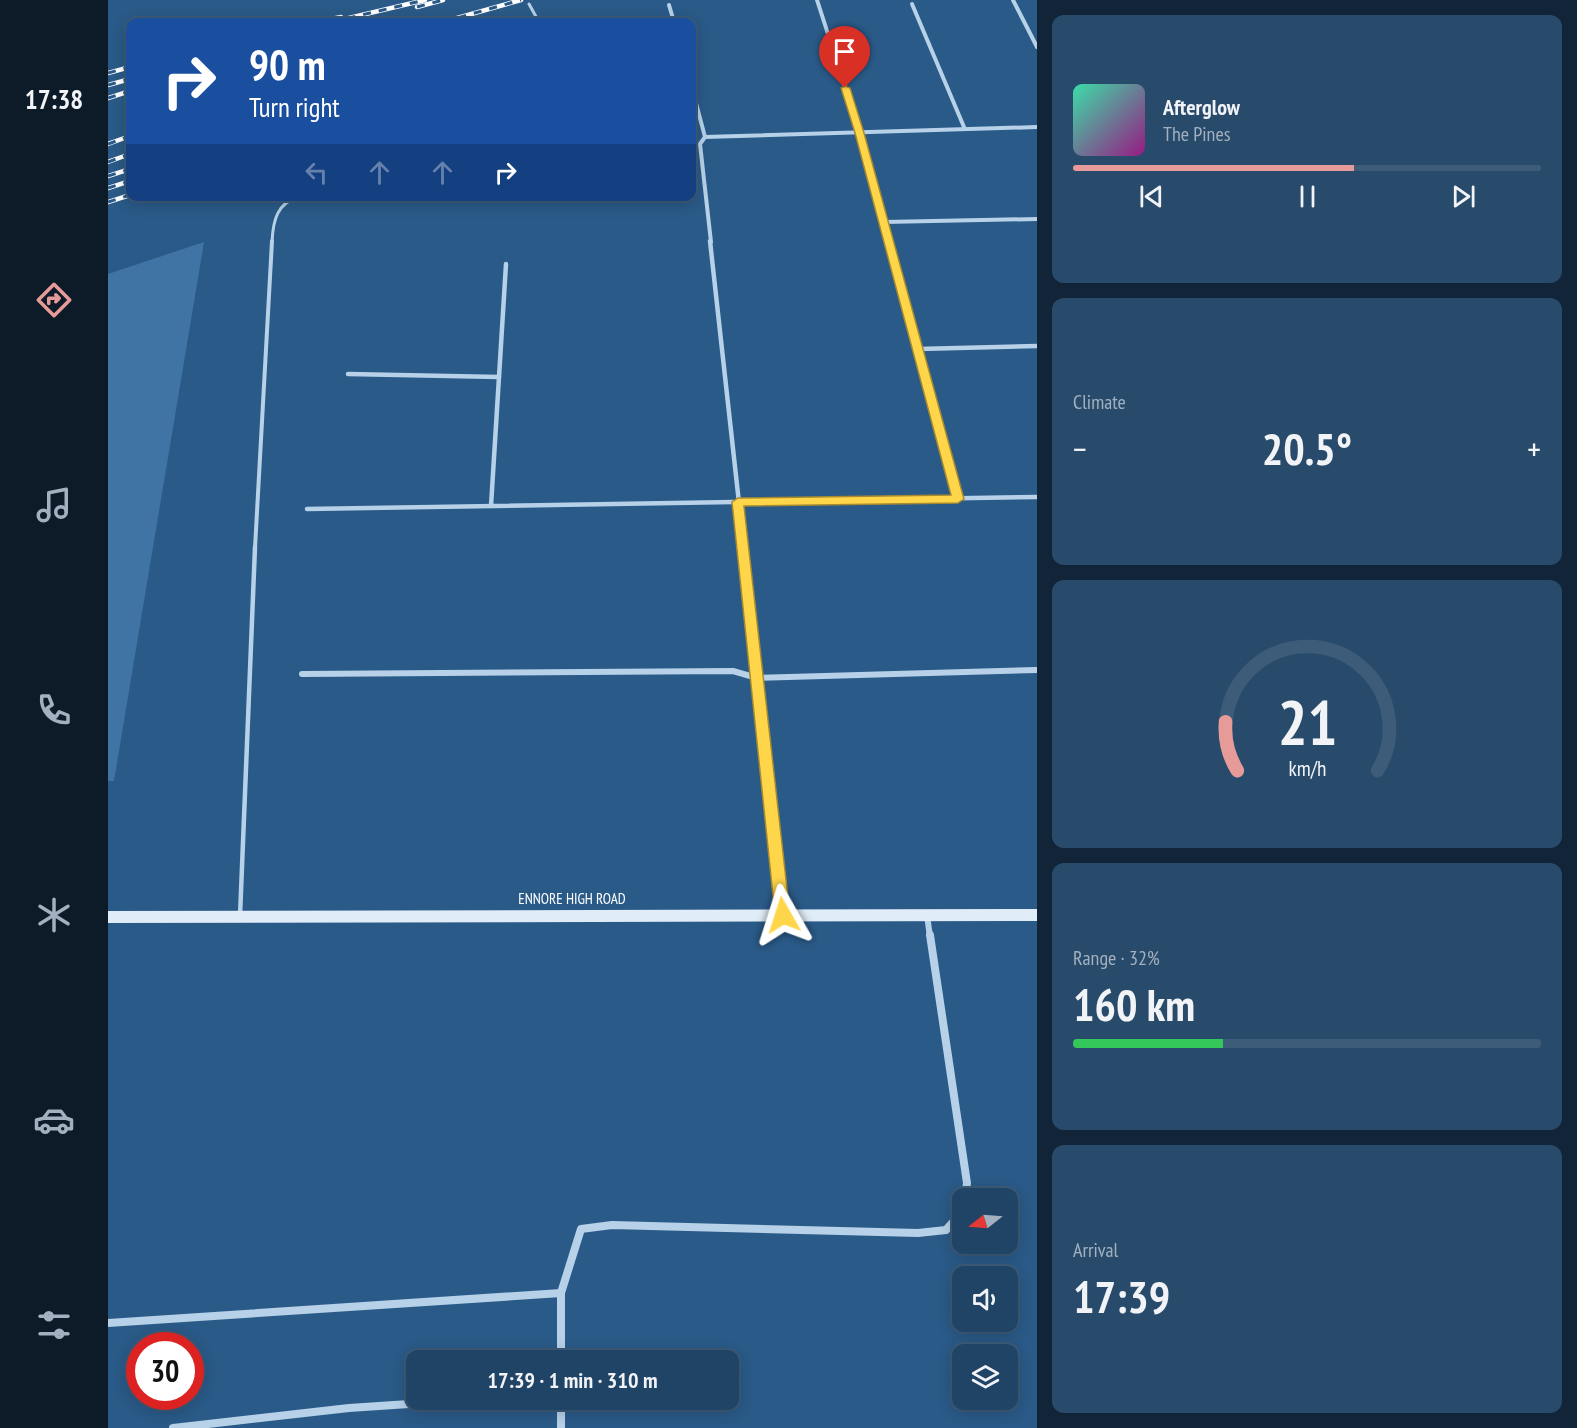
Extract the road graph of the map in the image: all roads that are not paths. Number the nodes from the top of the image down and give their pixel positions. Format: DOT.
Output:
graph roads {
  1 [pos="817,0"];
  2 [pos="1012,0"];
  3 [pos="529,4"];
  4 [pos="912,4"];
  5 [pos="669,5"];
  6 [pos="537,18"];
  7 [pos="673,18"];
  8 [pos="1037,47"];
  9 [pos="696,103"];
  10 [pos="964,127"];
  11 [pos="1037,127"];
  12 [pos="860,133"];
  13 [pos="705,137"];
  14 [pos="287,201"];
  15 [pos="1037,219"];
  16 [pos="884,222"];
  17 [pos="506,264"];
  18 [pos="1037,346"];
  19 [pos="918,349"];
  20 [pos="348,374"];
  21 [pos="499,376"];
  22 [pos="1037,497"];
  23 [pos="958,499"];
  24 [pos="738,502"];
  25 [pos="491,506"];
  26 [pos="307,509"];
  27 [pos="1037,670"];
  28 [pos="302,674"];
  29 [pos="757,678"];
  30 [pos="783,915"];
  31 [pos="927,915"];
  32 [pos="1037,915"];
  33 [pos="240,916"];
  34 [pos="108,917"];
  35 [pos="966,1188"];
  36 [pos="952,1223"];
  37 [pos="561,1293"];
  38 [pos="108,1323"];
  39 [pos="561,1350"];
  40 [pos="406,1404"];
  41 [pos="561,1410"];
  42 [pos="173,1428"];
  43 [pos="561,1428"];
  1 -- 12 [label="street"];
  2 -- 8 [label="street"];
  3 -- 6 [label="lane"];
  4 -- 10 [label="street"];
  5 -- 7 [label="street"];
  9 -- 13 [label="street"];
  10 -- 11 [label="street"];
  10 -- 12 [label="street"];
  12 -- 13 [label="street"];
  12 -- 16 [label="street"];
  13 -- 24 [label="street"];
  14 -- 33 [label="lane"];
  15 -- 16 [label="street"];
  16 -- 19 [label="street"];
  17 -- 21 [label="street"];
  18 -- 19 [label="street"];
  19 -- 23 [label="street"];
  20 -- 21 [label="street"];
  21 -- 25 [label="street"];
  22 -- 23 [label="street"];
  23 -- 24 [label="street"];
  24 -- 25 [label="street"];
  24 -- 29 [label="street"];
  25 -- 26 [label="street"];
  27 -- 29 [label="street"];
  28 -- 29 [label="street"];
  29 -- 30 [label="street"];
  30 -- 31 [label="main road, ENNORE HIGH ROAD"];
  30 -- 33 [label="main road, ENNORE HIGH ROAD"];
  31 -- 32 [label="main road, ENNORE HIGH ROAD"];
  31 -- 35 [label="street"];
  33 -- 34 [label="main road, ENNORE HIGH ROAD"];
  36 -- 37 [label="street"];
  37 -- 38 [label="street"];
  37 -- 39 [label="street"];
  40 -- 42 [label="street"];
  41 -- 43 [label="street"];
}
